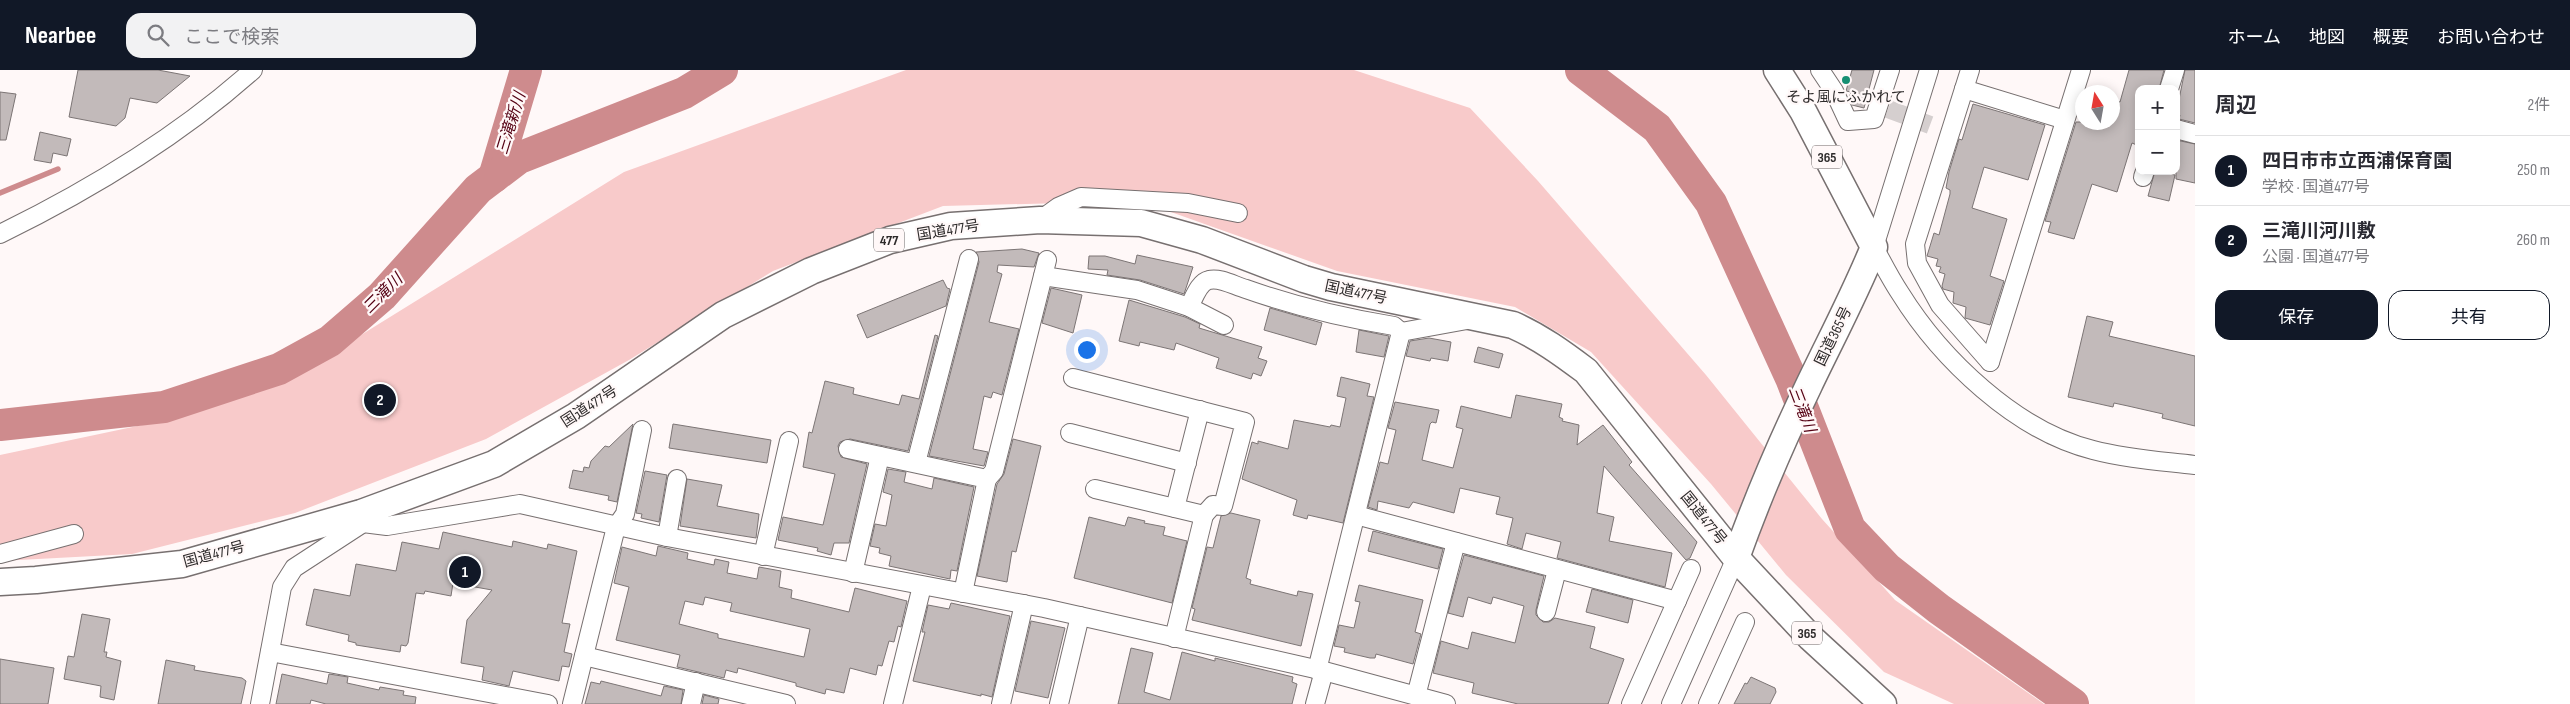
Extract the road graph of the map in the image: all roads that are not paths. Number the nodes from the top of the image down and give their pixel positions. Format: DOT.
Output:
graph roads {
  1 [pos="253,70"];
  2 [pos="1776,70"];
  3 [pos="1820,70"];
  4 [pos="1890,70"];
  5 [pos="1930,70"];
  6 [pos="1970,70"];
  7 [pos="2081,70"];
  8 [pos="2175,70"];
  9 [pos="2171,85"];
  10 [pos="1964,88"];
  11 [pos="2065,120"];
  12 [pos="2180,130"];
  13 [pos="2195,134"];
  14 [pos="1238,213"];
  15 [pos="1040,220"];
  16 [pos="0,234"];
  17 [pos="1874,246"];
  18 [pos="969,258"];
  19 [pos="1189,306"];
  20 [pos="1483,317"];
  21 [pos="1224,325"];
  22 [pos="1401,332"];
  23 [pos="1073,378"];
  24 [pos="1200,410"];
  25 [pos="642,430"];
  26 [pos="1070,433"];
  27 [pos="789,441"];
  28 [pos="848,449"];
  29 [pos="880,456"];
  30 [pos="916,463"];
  31 [pos="1187,463"];
  32 [pos="2195,465"];
  33 [pos="677,478"];
  34 [pos="988,479"];
  35 [pos="1096,489"];
  36 [pos="1175,508"];
  37 [pos="1204,515"];
  38 [pos="1356,515"];
  39 [pos="362,518"];
  40 [pos="616,527"];
  41 [pos="74,534"];
  42 [pos="667,537"];
  43 [pos="1456,542"];
  44 [pos="0,554"];
  45 [pos="763,556"];
  46 [pos="1736,558"];
  47 [pos="1691,569"];
  48 [pos="1557,570"];
  49 [pos="853,572"];
  50 [pos="0,582"];
  51 [pos="922,586"];
  52 [pos="964,593"];
  53 [pos="1677,601"];
  54 [pos="1024,604"];
  55 [pos="1546,612"];
  56 [pos="1080,616"];
  57 [pos="1745,622"];
  58 [pos="1174,638"];
  59 [pos="270,652"];
  60 [pos="584,656"];
  61 [pos="1320,670"];
  62 [pos="696,682"];
  63 [pos="1416,696"];
  64 [pos="260,704"];
  65 [pos="548,704"];
  66 [pos="572,704"];
  67 [pos="691,704"];
  68 [pos="786,704"];
  69 [pos="893,704"];
  70 [pos="1001,704"];
  71 [pos="1058,704"];
  72 [pos="1316,704"];
  73 [pos="1446,704"];
  74 [pos="1631,704"];
  75 [pos="1671,704"];
  76 [pos="1708,704"];
  77 [pos="1883,704"];
  1 -- 16 [label="street"];
  2 -- 17 [label="highway, 365"];
  3 -- 4 [label="street"];
  5 -- 17 [label="street"];
  6 -- 10 [label="street"];
  7 -- 11 [label="street"];
  8 -- 9 [label="street"];
  10 -- 11 [label="street"];
  10 -- 11 [label="street"];
  12 -- 13 [label="street"];
  14 -- 15 [label="street"];
  15 -- 20 [label="highway, 国道477号 / 477"];
  15 -- 39 [label="highway, 国道477号 / 477"];
  17 -- 32 [label="street"];
  17 -- 46 [label="highway, 国道365号"];
  18 -- 30 [label="street"];
  19 -- 21 [label="street"];
  19 -- 22 [label="street"];
  19 -- 34 [label="street"];
  20 -- 22 [label="street"];
  20 -- 46 [label="highway, 国道477号 / 477"];
  22 -- 38 [label="street"];
  23 -- 24 [label="street"];
  24 -- 31 [label="street"];
  24 -- 37 [label="street"];
  25 -- 40 [label="street"];
  26 -- 31 [label="street"];
  27 -- 45 [label="street"];
  28 -- 29 [label="street"];
  29 -- 30 [label="street"];
  29 -- 49 [label="street"];
  30 -- 34 [label="street"];
  31 -- 36 [label="street"];
  33 -- 42 [label="street"];
  34 -- 52 [label="street"];
  35 -- 36 [label="street"];
  36 -- 37 [label="street"];
  37 -- 58 [label="street"];
  38 -- 43 [label="street"];
  38 -- 61 [label="street"];
  39 -- 40 [label="street"];
  39 -- 50 [label="highway, 国道477号 / 477"];
  39 -- 59 [label="street"];
  40 -- 42 [label="street"];
  40 -- 60 [label="street"];
  41 -- 44 [label="street"];
  42 -- 45 [label="street"];
  43 -- 48 [label="street"];
  43 -- 63 [label="street"];
  45 -- 49 [label="street"];
  46 -- 75 [label="street"];
  46 -- 77 [label="highway, 365"];
  47 -- 53 [label="street"];
  48 -- 53 [label="street"];
  48 -- 55 [label="street"];
  49 -- 51 [label="street"];
  51 -- 52 [label="street"];
  51 -- 69 [label="street"];
  52 -- 54 [label="street"];
  53 -- 74 [label="street"];
  54 -- 56 [label="street"];
  54 -- 70 [label="street"];
  56 -- 58 [label="street"];
  56 -- 71 [label="street"];
  57 -- 76 [label="street"];
  58 -- 61 [label="street"];
  59 -- 64 [label="street"];
  59 -- 65 [label="street"];
  60 -- 62 [label="street"];
  60 -- 66 [label="street"];
  61 -- 63 [label="street"];
  61 -- 72 [label="street"];
  62 -- 67 [label="street"];
  62 -- 68 [label="street"];
  63 -- 73 [label="street"];
}
